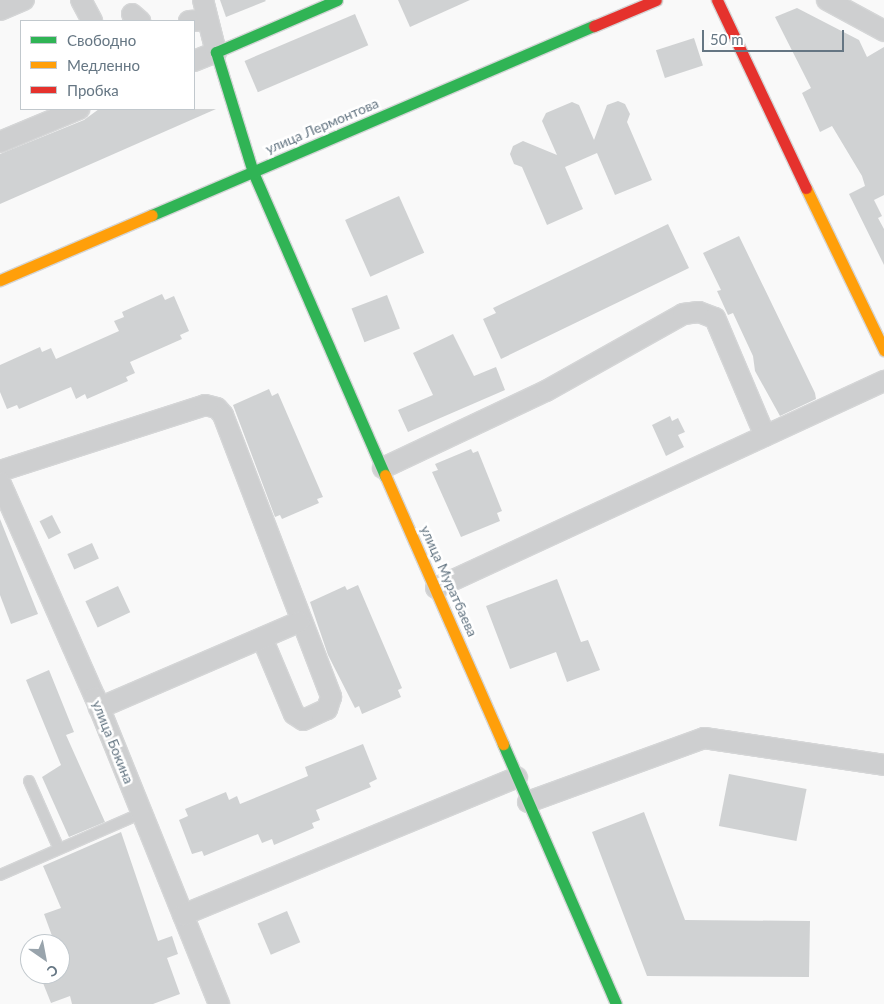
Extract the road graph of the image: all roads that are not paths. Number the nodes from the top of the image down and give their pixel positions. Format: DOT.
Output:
graph roads {
  1 [pos="24,0"];
  2 [pos="81,0"];
  3 [pos="203,0"];
  4 [pos="337,0"];
  5 [pos="656,0"];
  6 [pos="716,0"];
  7 [pos="827,0"];
  8 [pos="0,10"];
  9 [pos="91,20"];
  10 [pos="198,20"];
  11 [pos="884,30"];
  12 [pos="216,52"];
  13 [pos="195,61"];
  14 [pos="77,110"];
  15 [pos="0,142"];
  16 [pos="253,172"];
  17 [pos="0,280"];
  18 [pos="884,350"];
  19 [pos="884,381"];
  20 [pos="765,436"];
  21 [pos="383,468"];
  22 [pos="0,471"];
  23 [pos="0,482"];
  24 [pos="436,588"];
  25 [pos="299,622"];
  26 [pos="262,638"];
  27 [pos="99,708"];
  28 [pos="884,765"];
  29 [pos="517,777"];
  30 [pos="29,781"];
  31 [pos="528,802"];
  32 [pos="142,813"];
  33 [pos="59,849"];
  34 [pos="0,875"];
  35 [pos="183,915"];
  36 [pos="219,1004"];
  37 [pos="616,1004"];
  1 -- 8 [label="street"];
  2 -- 9 [label="street"];
  3 -- 10 [label="street"];
  4 -- 12 [label="street"];
  5 -- 16 [label="street, улица Лермонтова"];
  6 -- 18 [label="street"];
  7 -- 11 [label="street"];
  10 -- 12 [label="street"];
  12 -- 13 [label="street"];
  12 -- 16 [label="street, улица Муратбаева"];
  14 -- 15 [label="street"];
  16 -- 17 [label="street, улица Лермонтова"];
  16 -- 21 [label="street, улица Муратбаева"];
  19 -- 20 [label="street"];
  20 -- 21 [label="street"];
  20 -- 24 [label="street"];
  21 -- 24 [label="street, улица Муратбаева"];
  22 -- 25 [label="street"];
  23 -- 27 [label="street, улица Бокина"];
  24 -- 29 [label="street, улица Муратбаева"];
  25 -- 26 [label="street"];
  25 -- 26 [label="street"];
  26 -- 27 [label="street"];
  27 -- 32 [label="street, улица Бокина"];
  28 -- 31 [label="street"];
  29 -- 31 [label="street, улица Муратбаева"];
  29 -- 35 [label="street"];
  30 -- 33 [label="lane"];
  31 -- 37 [label="street, улица Муратбаева"];
  32 -- 33 [label="lane"];
  32 -- 35 [label="street, улица Бокина"];
  33 -- 34 [label="lane"];
  35 -- 36 [label="street, улица Бокина"];
}
